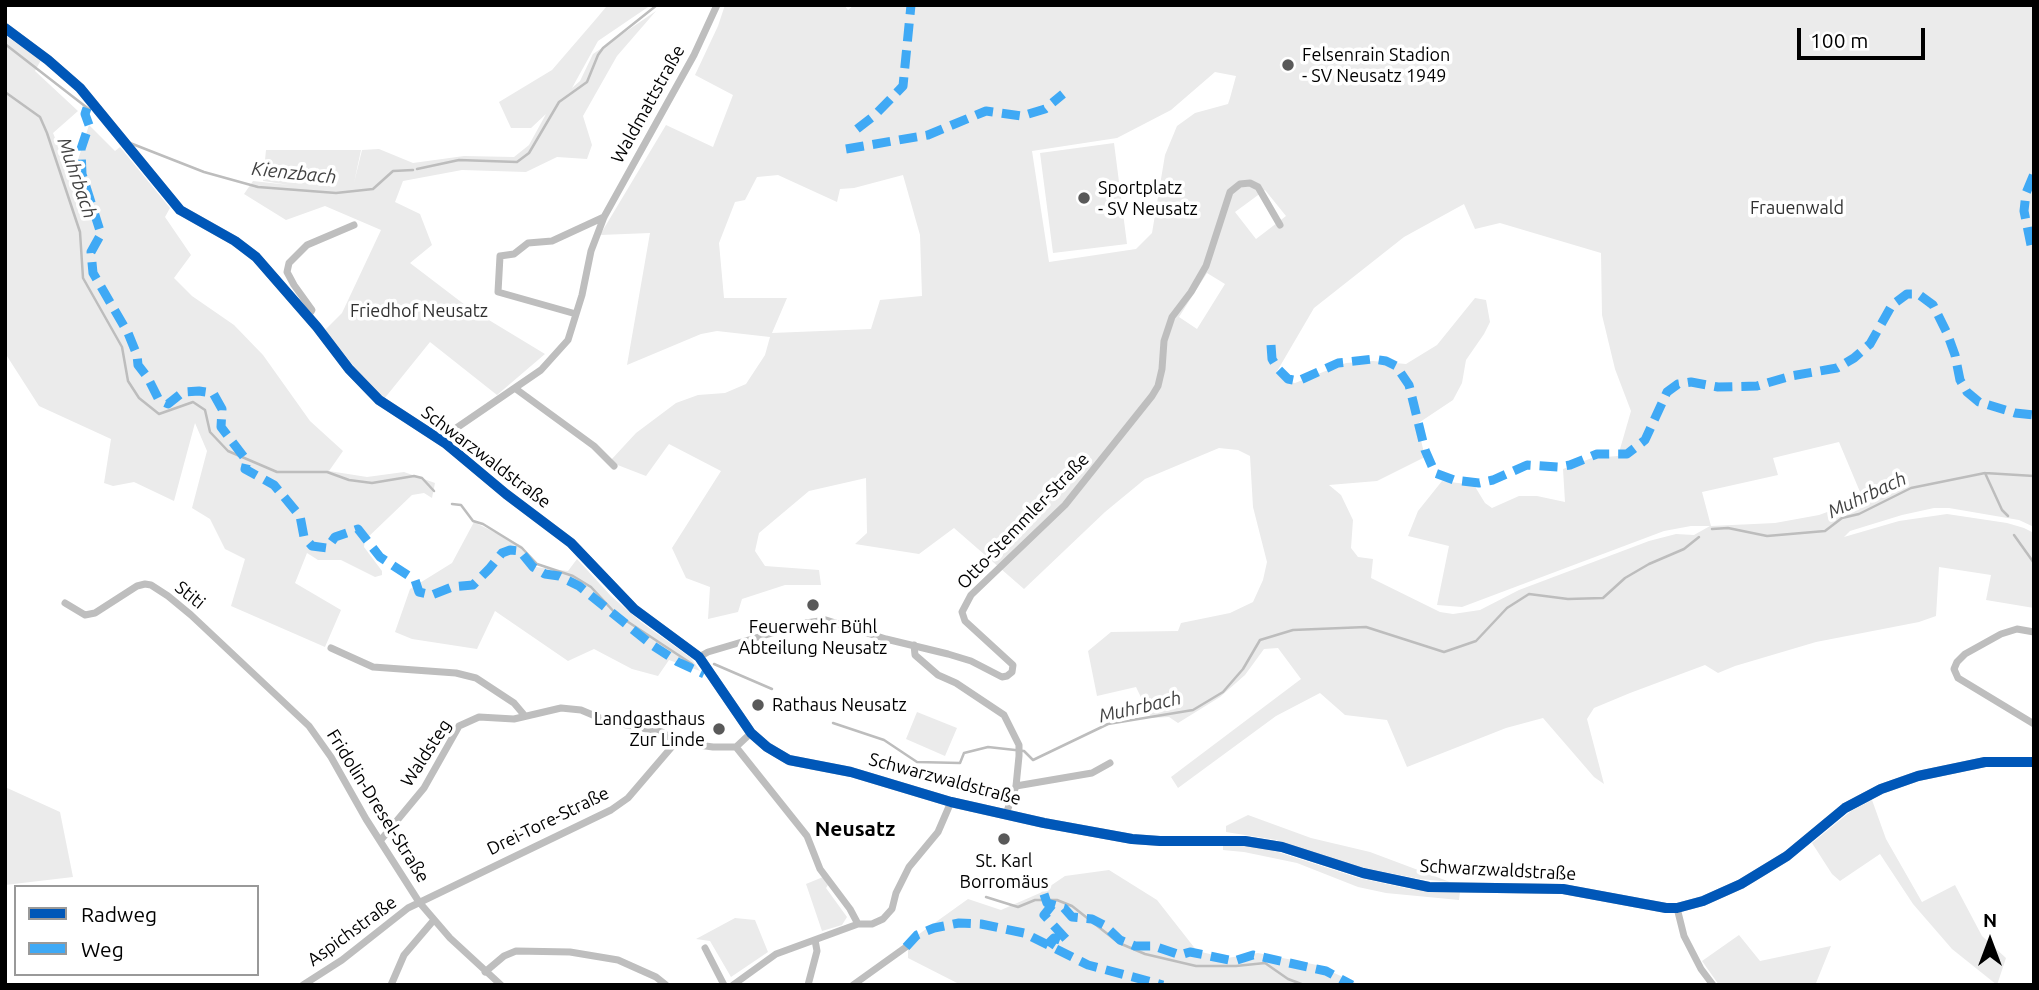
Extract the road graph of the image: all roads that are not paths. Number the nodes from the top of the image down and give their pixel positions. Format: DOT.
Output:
graph roads {
  1 [pos="717,5"];
  2 [pos="5,28"];
  3 [pos="604,217"];
  4 [pos="354,225"];
  5 [pos="1280,225"];
  6 [pos="576,314"];
  7 [pos="308,316"];
  8 [pos="516,389"];
  9 [pos="445,443"];
  10 [pos="614,466"];
  11 [pos="65,604"];
  12 [pos="2034,632"];
  13 [pos="914,645"];
  14 [pos="331,648"];
  15 [pos="699,657"];
  16 [pos="249,669"];
  17 [pos="524,716"];
  18 [pos="2034,724"];
  19 [pos="751,733"];
  20 [pos="676,742"];
  21 [pos="736,747"];
  22 [pos="2034,762"];
  23 [pos="1110,763"];
  24 [pos="1016,786"];
  25 [pos="951,802"];
  26 [pos="1006,814"];
  27 [pos="380,841"];
  28 [pos="419,902"];
  29 [pos="1677,908"];
  30 [pos="433,921"];
  31 [pos="858,925"];
  32 [pos="815,940"];
  33 [pos="906,947"];
  34 [pos="705,948"];
  35 [pos="485,972"];
  36 [pos="303,985"];
  37 [pos="391,985"];
  38 [pos="501,985"];
  39 [pos="666,985"];
  40 [pos="724,985"];
  41 [pos="733,985"];
  42 [pos="808,985"];
  43 [pos="853,985"];
  44 [pos="1713,985"];
  1 -- 3 [label="street, Waldmattstraße"];
  2 -- 7 [label="main road, Schwarzwaldstraße"];
  3 -- 6 [label="street, Waldmattstraße"];
  3 -- 6 [label="street"];
  4 -- 7 [label="street, Schwarzwaldstraße"];
  5 -- 13 [label="street, Otto-Stemmler-Straße"];
  6 -- 8 [label="street, Waldmattstraße"];
  7 -- 9 [label="main road, Schwarzwaldstraße"];
  8 -- 9 [label="street, Waldmattstraße"];
  8 -- 10 [label="street"];
  9 -- 15 [label="main road, Schwarzwaldstraße"];
  11 -- 16 [label="street, Stiti"];
  12 -- 18 [label="street"];
  13 -- 15 [label="street, Otto-Stemmler-Straße"];
  13 -- 24 [label="street"];
  14 -- 17 [label="street"];
  15 -- 19 [label="main road, Schwarzwaldstraße"];
  16 -- 27 [label="street, Fridolin-Dresel-Straße"];
  17 -- 20 [label="street, Waldsteg"];
  17 -- 27 [label="street, Waldsteg"];
  19 -- 21 [label="street"];
  19 -- 25 [label="main road, Schwarzwaldstraße"];
  20 -- 21 [label="street"];
  20 -- 28 [label="street, Drei-Tore-Straße"];
  21 -- 31 [label="street"];
  22 -- 29 [label="main road, Schwarzwaldstraße"];
  23 -- 24 [label="street"];
  24 -- 26 [label="street"];
  25 -- 26 [label="main road, Schwarzwaldstraße"];
  25 -- 31 [label="street"];
  26 -- 29 [label="main road, Schwarzwaldstraße"];
  27 -- 28 [label="street, Fridolin-Dresel-Straße"];
  28 -- 30 [label="street, Fridolin-Dresel-Straße"];
  28 -- 36 [label="street, Aspichstraße"];
  29 -- 44 [label="street"];
  30 -- 35 [label="street, Fridolin-Dresel-Straße"];
  30 -- 37 [label="street"];
  31 -- 32 [label="street"];
  32 -- 41 [label="street"];
  32 -- 42 [label="street"];
  33 -- 43 [label="street"];
  34 -- 40 [label="street"];
  35 -- 38 [label="street, Fridolin-Dresel-Straße"];
  35 -- 39 [label="street"];
}
